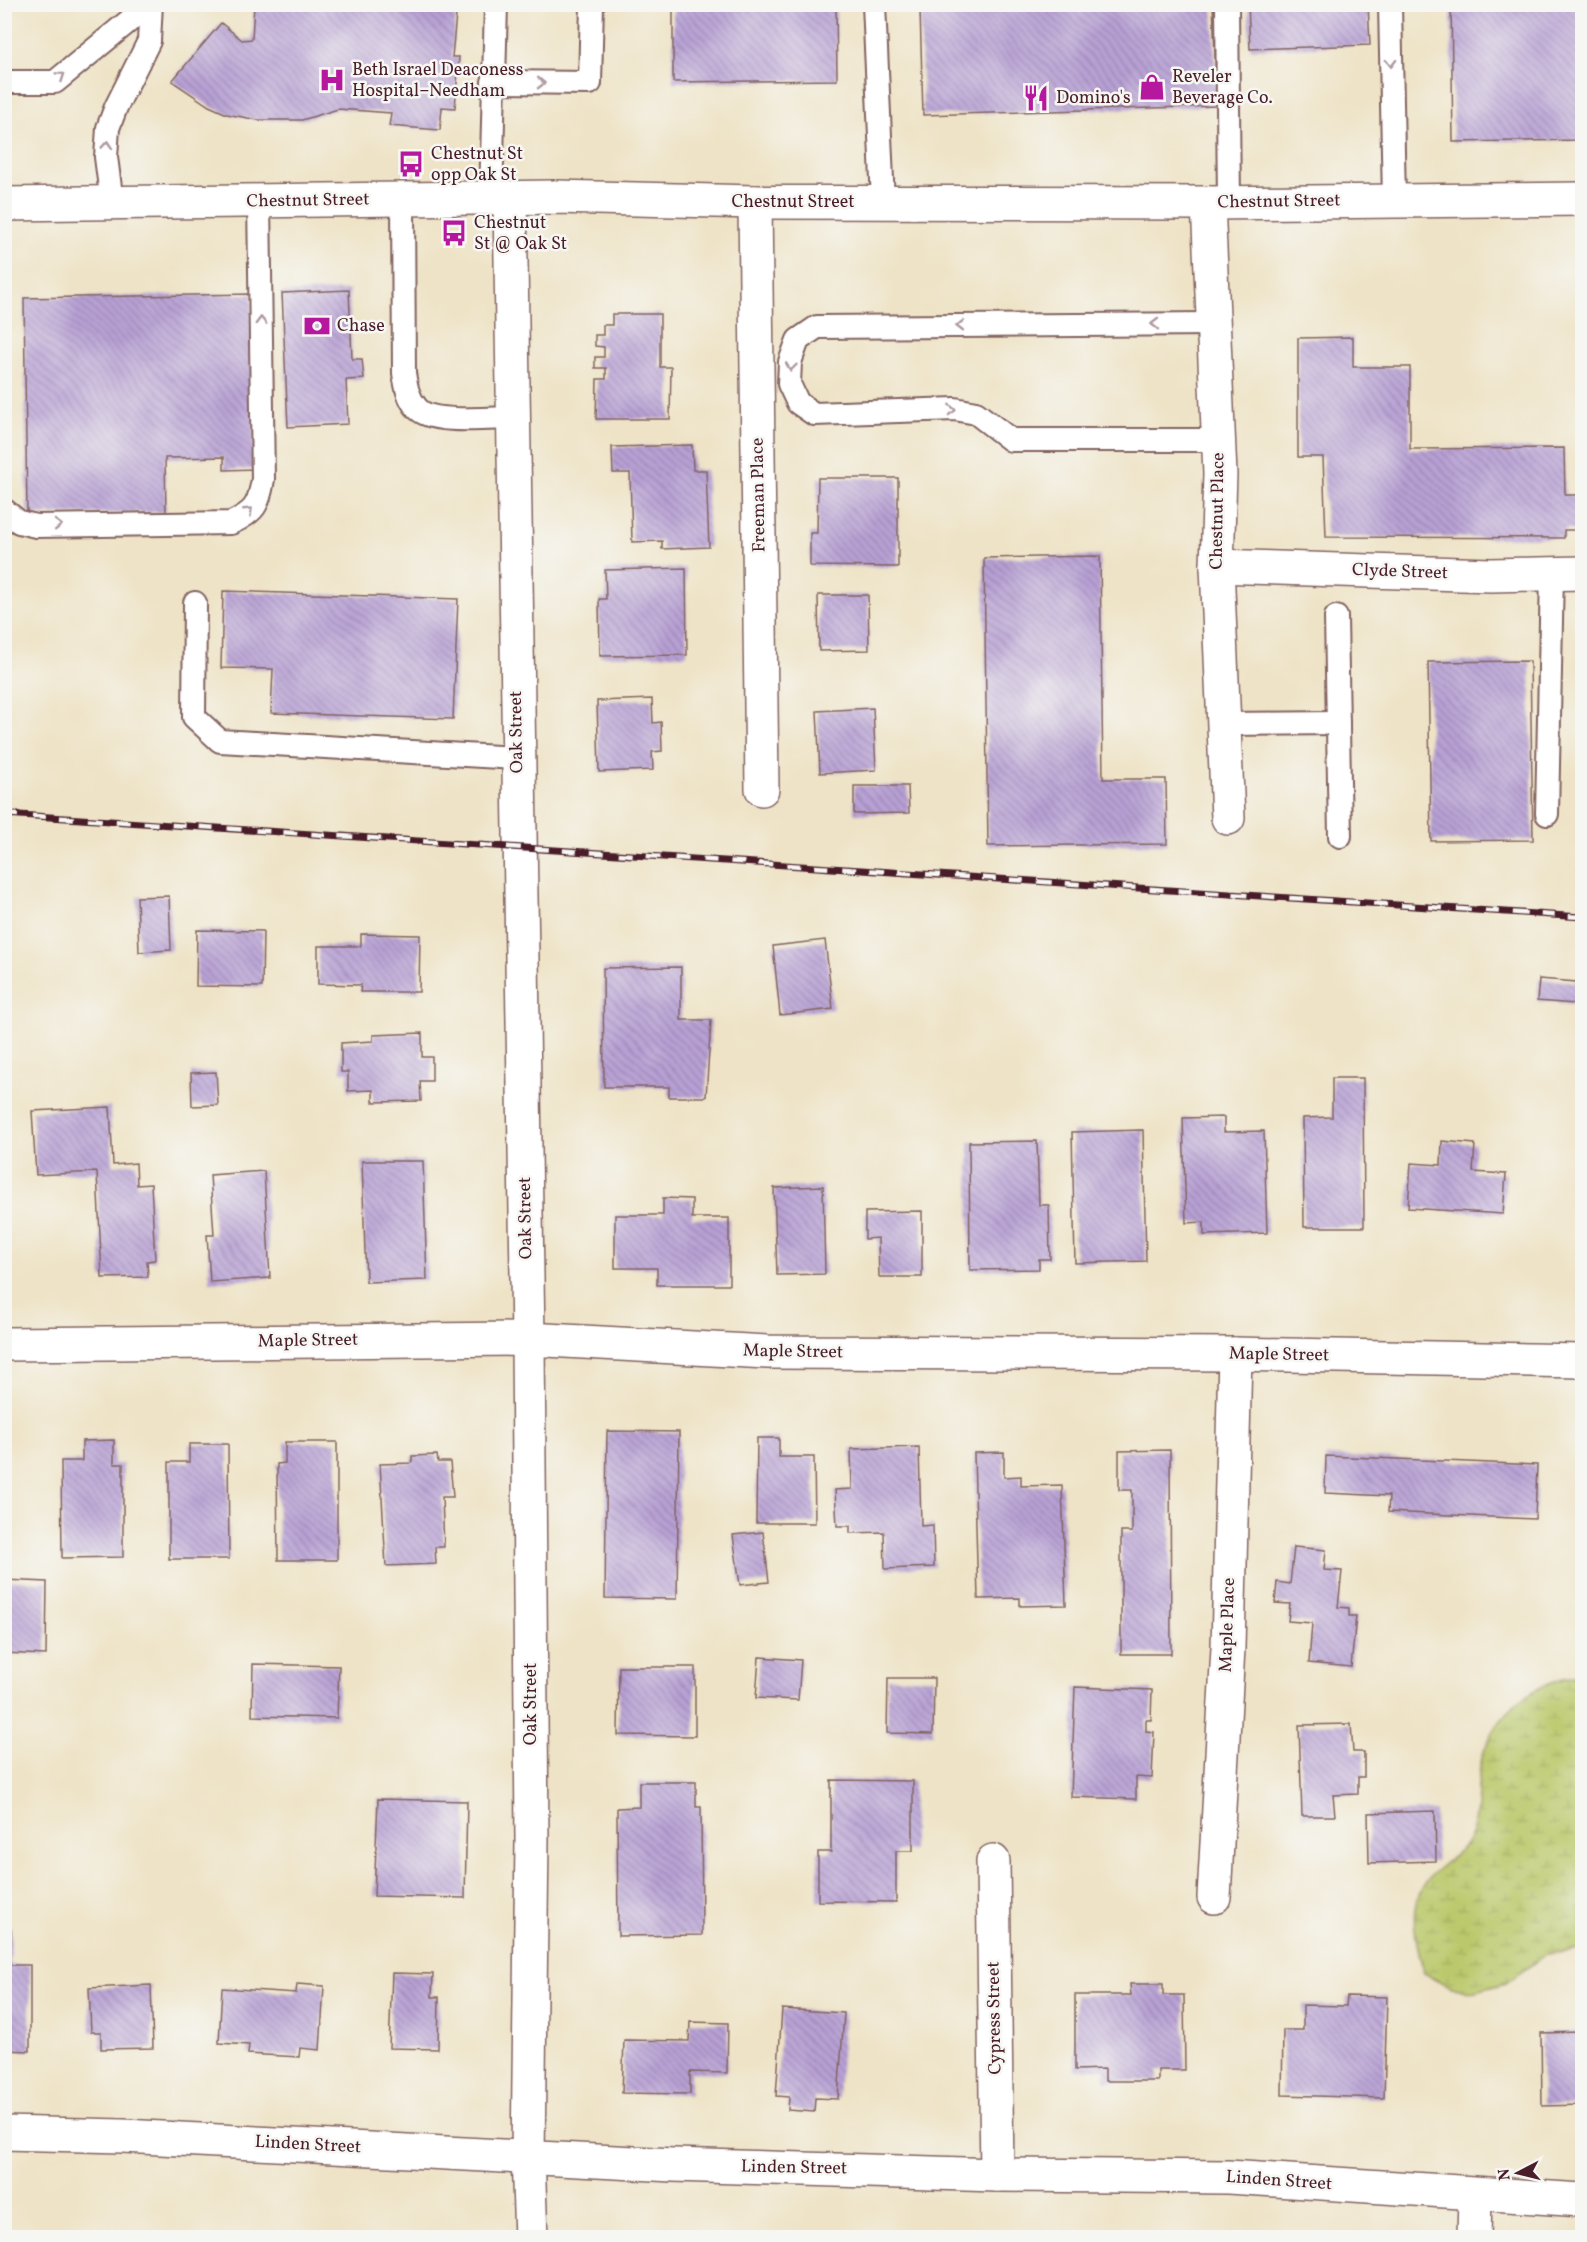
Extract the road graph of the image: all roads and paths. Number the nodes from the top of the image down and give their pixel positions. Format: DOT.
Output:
graph roads {
  1 [pos="146,4"];
  2 [pos="151,4"];
  3 [pos="496,4"];
  4 [pos="592,4"];
  5 [pos="874,4"];
  6 [pos="1227,4"];
  7 [pos="1390,4"];
  8 [pos="4,82"];
  9 [pos="493,82"];
  10 [pos="501,198"];
  11 [pos="1582,199"];
  12 [pos="403,200"];
  13 [pos="259,201"];
  14 [pos="1394,201"];
  15 [pos="755,202"];
  16 [pos="883,202"];
  17 [pos="112,203"];
  18 [pos="1219,203"];
  19 [pos="4,204"];
  20 [pos="1214,324"];
  21 [pos="513,418"];
  22 [pos="1219,440"];
  23 [pos="4,510"];
  24 [pos="1217,566"];
  25 [pos="1567,573"];
  26 [pos="195,603"];
  27 [pos="1335,617"];
  28 [pos="1338,723"];
  29 [pos="1224,724"];
  30 [pos="517,758"];
  31 [pos="762,789"];
  32 [pos="1547,814"];
  33 [pos="1228,818"];
  34 [pos="1340,836"];
  35 [pos="528,1339"];
  36 [pos="4,1344"];
  37 [pos="1235,1354"];
  38 [pos="1582,1362"];
  39 [pos="993,1861"];
  40 [pos="1214,1897"];
  41 [pos="4,2133"];
  42 [pos="528,2156"];
  43 [pos="997,2175"];
  44 [pos="1474,2195"];
  45 [pos="1582,2200"];
  46 [pos="531,2238"];
  47 [pos="1474,2238"];
  8 -- 1 [label="lane, one-way"];
  17 -- 2 [label="lane, one-way"];
  3 -- 9 [label="lane"];
  9 -- 4 [label="lane, one-way"];
  5 -- 16 [label="lane"];
  6 -- 18 [label="lane"];
  7 -- 14 [label="lane, one-way"];
  9 -- 10 [label="lane"];
  10 -- 12 [label="street, Chestnut Street"];
  10 -- 15 [label="street, Chestnut Street"];
  10 -- 21 [label="street, Oak Street"];
  11 -- 14 [label="street, Chestnut Street"];
  12 -- 13 [label="street, Chestnut Street"];
  12 -- 21 [label="lane"];
  13 -- 17 [label="street, Chestnut Street"];
  23 -- 13 [label="lane, one-way"];
  14 -- 18 [label="street, Chestnut Street"];
  15 -- 16 [label="street, Chestnut Street"];
  15 -- 31 [label="street, Freeman Place"];
  16 -- 18 [label="street, Chestnut Street"];
  17 -- 19 [label="street, Chestnut Street"];
  18 -- 20 [label="street, Chestnut Place"];
  20 -- 22 [label="street, Chestnut Place"];
  20 -- 22 [label="lane, one-way"];
  21 -- 30 [label="street, Oak Street"];
  22 -- 24 [label="street, Chestnut Place"];
  24 -- 25 [label="street, Clyde Street"];
  24 -- 29 [label="street, Chestnut Place"];
  25 -- 32 [label="lane"];
  26 -- 30 [label="lane"];
  27 -- 28 [label="lane"];
  28 -- 29 [label="lane"];
  28 -- 34 [label="lane"];
  29 -- 33 [label="street, Chestnut Place"];
  30 -- 35 [label="street, Oak Street"];
  35 -- 36 [label="street, Maple Street"];
  35 -- 37 [label="street, Maple Street"];
  35 -- 42 [label="street, Oak Street"];
  37 -- 38 [label="street, Maple Street"];
  37 -- 40 [label="street, Maple Place"];
  39 -- 43 [label="street, Cypress Street"];
  41 -- 42 [label="street, Linden Street"];
  42 -- 43 [label="street, Linden Street"];
  42 -- 46 [label="street, Oak Street"];
  43 -- 44 [label="street, Linden Street"];
  44 -- 45 [label="street, Linden Street"];
  44 -- 47 [label="street"];
}
